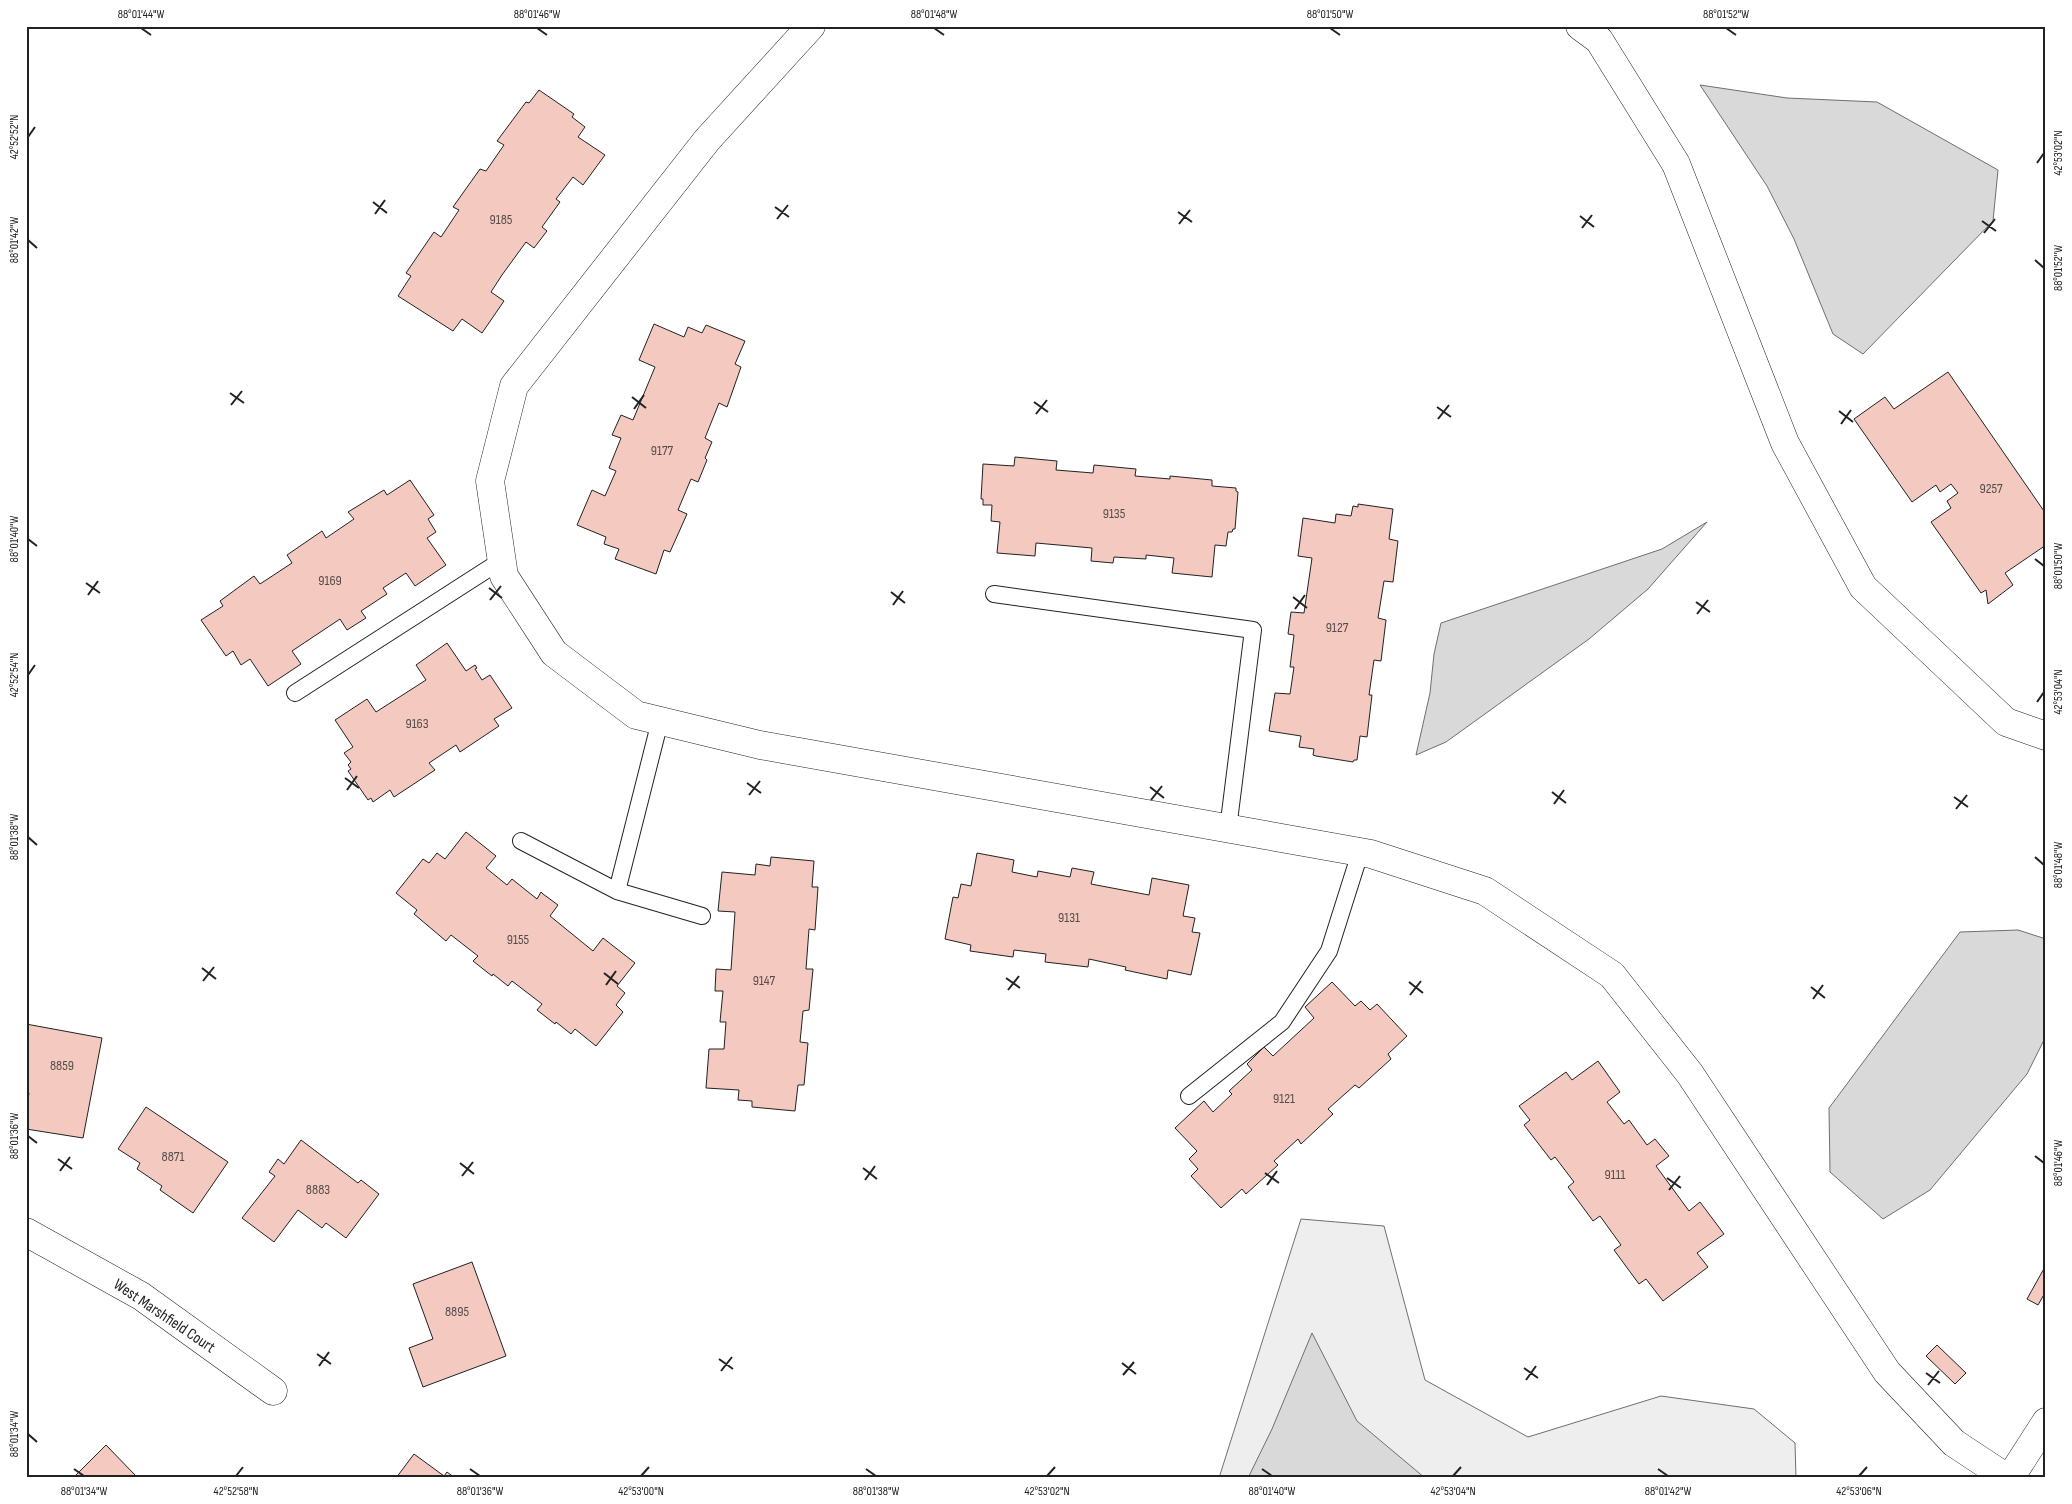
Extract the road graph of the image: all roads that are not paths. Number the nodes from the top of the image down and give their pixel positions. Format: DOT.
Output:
graph roads {
  1 [pos="812,26"];
  2 [pos="1580,26"];
  3 [pos="502,560"];
  4 [pos="994,594"];
  5 [pos="296,693"];
  6 [pos="660,721"];
  7 [pos="2046,736"];
  8 [pos="1228,829"];
  9 [pos="521,841"];
  10 [pos="1360,853"];
  11 [pos="617,891"];
  12 [pos="702,916"];
  13 [pos="1189,1096"];
  14 [pos="26,1232"];
  15 [pos="273,1391"];
  16 [pos="2046,1422"];
  17 [pos="2009,1478"];
  1 -- 3 [label="street"];
  2 -- 7 [label="street"];
  3 -- 5 [label="lane"];
  3 -- 6 [label="street"];
  4 -- 8 [label="lane"];
  6 -- 8 [label="street"];
  6 -- 11 [label="lane"];
  8 -- 10 [label="street"];
  9 -- 11 [label="lane"];
  10 -- 13 [label="lane"];
  10 -- 17 [label="street"];
  11 -- 12 [label="lane"];
  14 -- 15 [label="street, West Marshfield Court"];
  16 -- 17 [label="street"];
}
